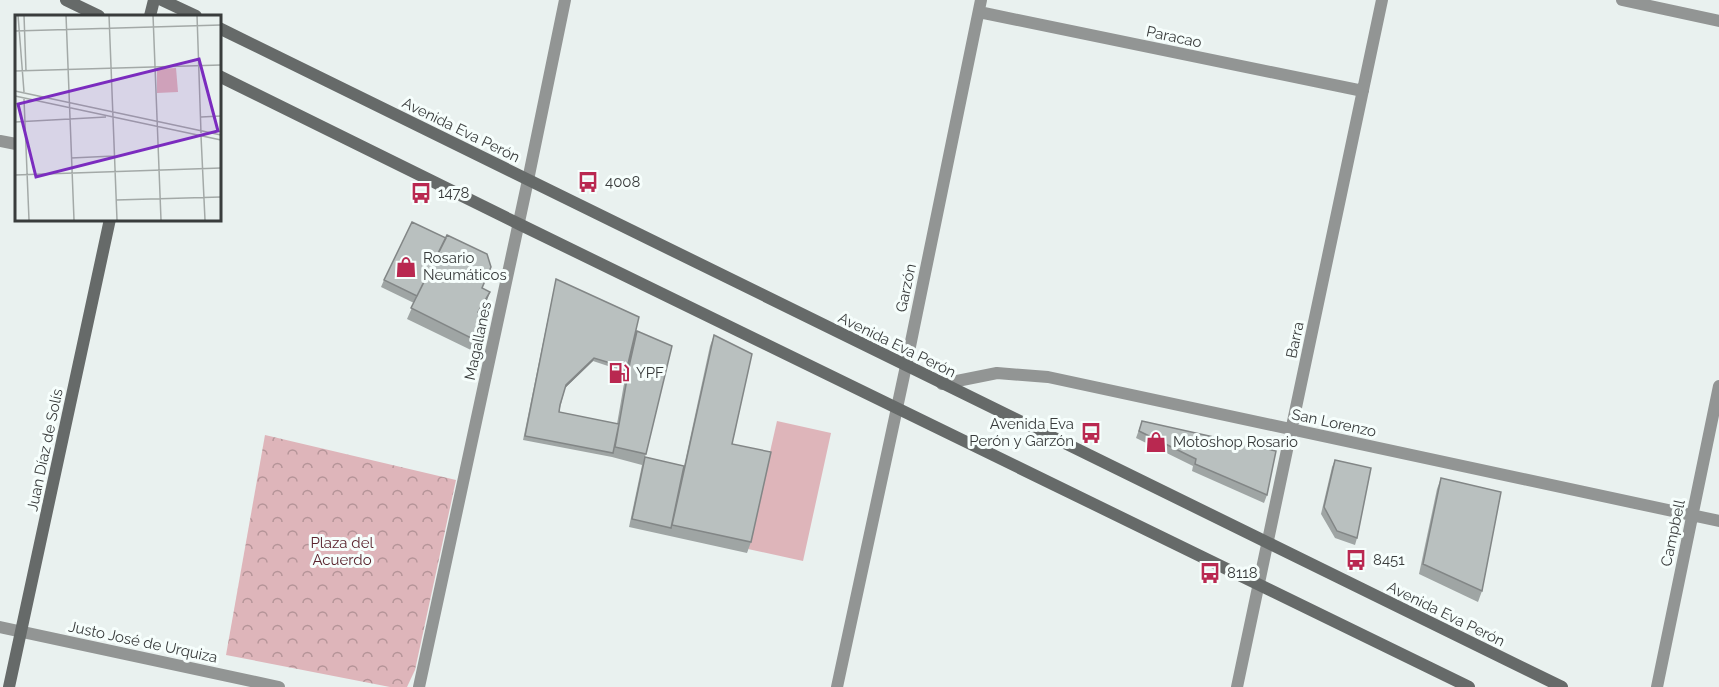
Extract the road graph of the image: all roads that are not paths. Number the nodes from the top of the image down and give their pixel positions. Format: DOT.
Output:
graph roads {
  1 [pos="66,0"];
  2 [pos="154,0"];
  3 [pos="162,0"];
  4 [pos="565,0"];
  5 [pos="1382,0"];
  6 [pos="1622,0"];
  7 [pos="980,6"];
  8 [pos="97,15"];
  9 [pos="150,15"];
  10 [pos="194,15"];
  11 [pos="1719,21"];
  12 [pos="220,28"];
  13 [pos="220,76"];
  14 [pos="1363,91"];
  15 [pos="0,141"];
  16 [pos="15,144"];
  17 [pos="528,180"];
  18 [pos="110,220"];
  19 [pos="519,224"];
  20 [pos="906,366"];
  21 [pos="942,384"];
  22 [pos="1719,386"];
  23 [pos="897,407"];
  24 [pos="1292,429"];
  25 [pos="1692,516"];
  26 [pos="1719,521"];
  27 [pos="1268,544"];
  28 [pos="1259,584"];
  29 [pos="0,627"];
  30 [pos="21,631"];
  31 [pos="9,687"];
  32 [pos="279,687"];
  33 [pos="419,687"];
  34 [pos="837,687"];
  35 [pos="1238,687"];
  36 [pos="1469,687"];
  37 [pos="1562,687"];
  38 [pos="1657,687"];
  1 -- 8 [label="main road"];
  2 -- 9 [label="main road"];
  3 -- 10 [label="main road"];
  4 -- 17 [label="street, Magallanes"];
  5 -- 14 [label="street, Barra"];
  6 -- 11 [label="street"];
  7 -- 14 [label="street, Paracao"];
  7 -- 20 [label="street, Garzón"];
  12 -- 17 [label="main road, Avenida Eva Perón"];
  13 -- 19 [label="main road"];
  14 -- 24 [label="street, Barra"];
  15 -- 16 [label="street"];
  17 -- 19 [label="street, Magallanes"];
  17 -- 20 [label="main road, Avenida Eva Perón"];
  18 -- 30 [label="main road, Juan Díaz de Solís"];
  19 -- 23 [label="main road"];
  19 -- 33 [label="street, Magallanes"];
  20 -- 21 [label="main road, Avenida Eva Perón"];
  20 -- 23 [label="street, Garzón"];
  21 -- 24 [label="street, San Lorenzo"];
  21 -- 27 [label="main road, Avenida Eva Perón"];
  22 -- 25 [label="street, Campbell"];
  23 -- 28 [label="main road"];
  23 -- 34 [label="street, Garzón"];
  24 -- 25 [label="street, San Lorenzo"];
  24 -- 27 [label="street, Barra"];
  25 -- 26 [label="street, San Lorenzo"];
  25 -- 38 [label="street, Campbell"];
  27 -- 28 [label="street, Barra"];
  27 -- 37 [label="main road, Avenida Eva Perón"];
  28 -- 35 [label="street, Barra"];
  28 -- 36 [label="main road"];
  29 -- 30 [label="street, Justo José de Urquiza"];
  30 -- 31 [label="main road, Juan Díaz de Solís"];
  30 -- 32 [label="street, Justo José de Urquiza"];
}
